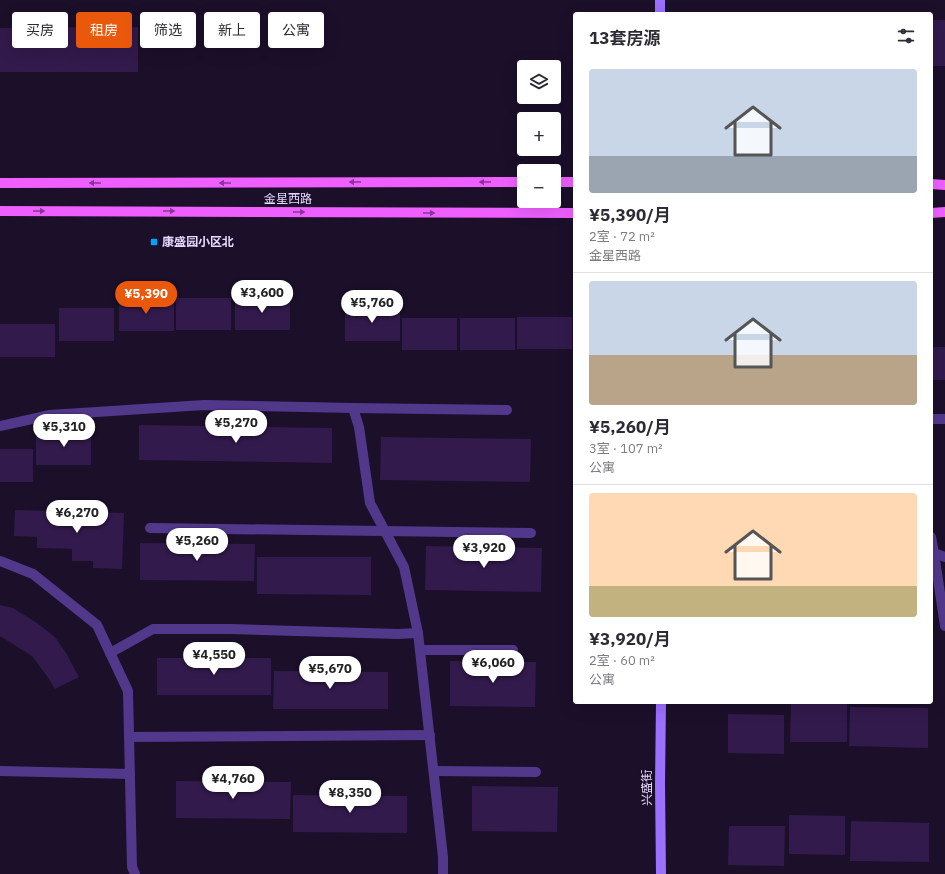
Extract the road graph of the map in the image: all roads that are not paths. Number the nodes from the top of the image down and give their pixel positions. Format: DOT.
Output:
graph roads {
  1 [pos="660,0"];
  2 [pos="660,12"];
  3 [pos="517,182"];
  4 [pos="561,182"];
  5 [pos="573,182"];
  6 [pos="0,183"];
  7 [pos="933,184"];
  8 [pos="945,185"];
  9 [pos="0,211"];
  10 [pos="933,212"];
  11 [pos="945,212"];
  12 [pos="573,213"];
  13 [pos="353,408"];
  14 [pos="507,410"];
  15 [pos="933,419"];
  16 [pos="945,419"];
  17 [pos="0,426"];
  18 [pos="150,528"];
  19 [pos="385,530"];
  20 [pos="530,533"];
  21 [pos="933,550"];
  22 [pos="945,557"];
  23 [pos="0,561"];
  24 [pos="945,626"];
  25 [pos="418,633"];
  26 [pos="421,650"];
  27 [pos="513,650"];
  28 [pos="110,653"];
  29 [pos="661,704"];
  30 [pos="430,735"];
  31 [pos="129,737"];
  32 [pos="0,771"];
  33 [pos="434,771"];
  34 [pos="536,772"];
  35 [pos="130,774"];
  36 [pos="135,874"];
  37 [pos="443,874"];
  38 [pos="661,874"];
  1 -- 2 [label="street"];
  3 -- 6 [label="main road, 金星西路, one-way"];
  4 -- 5 [label="main road"];
  7 -- 8 [label="main road"];
  9 -- 12 [label="main road, 金星西路, one-way"];
  10 -- 11 [label="main road"];
  13 -- 14 [label="lane"];
  13 -- 17 [label="lane"];
  13 -- 19 [label="lane"];
  15 -- 16 [label="lane"];
  18 -- 19 [label="lane"];
  19 -- 20 [label="lane"];
  19 -- 25 [label="lane"];
  21 -- 22 [label="lane"];
  21 -- 24 [label="lane"];
  23 -- 28 [label="lane"];
  25 -- 26 [label="lane"];
  25 -- 28 [label="lane"];
  26 -- 27 [label="lane"];
  26 -- 30 [label="lane"];
  28 -- 31 [label="lane"];
  29 -- 38 [label="street, 兴盛街"];
  30 -- 31 [label="lane"];
  30 -- 33 [label="lane"];
  31 -- 35 [label="lane"];
  32 -- 35 [label="lane"];
  33 -- 34 [label="lane"];
  33 -- 37 [label="lane"];
  35 -- 36 [label="lane"];
}
